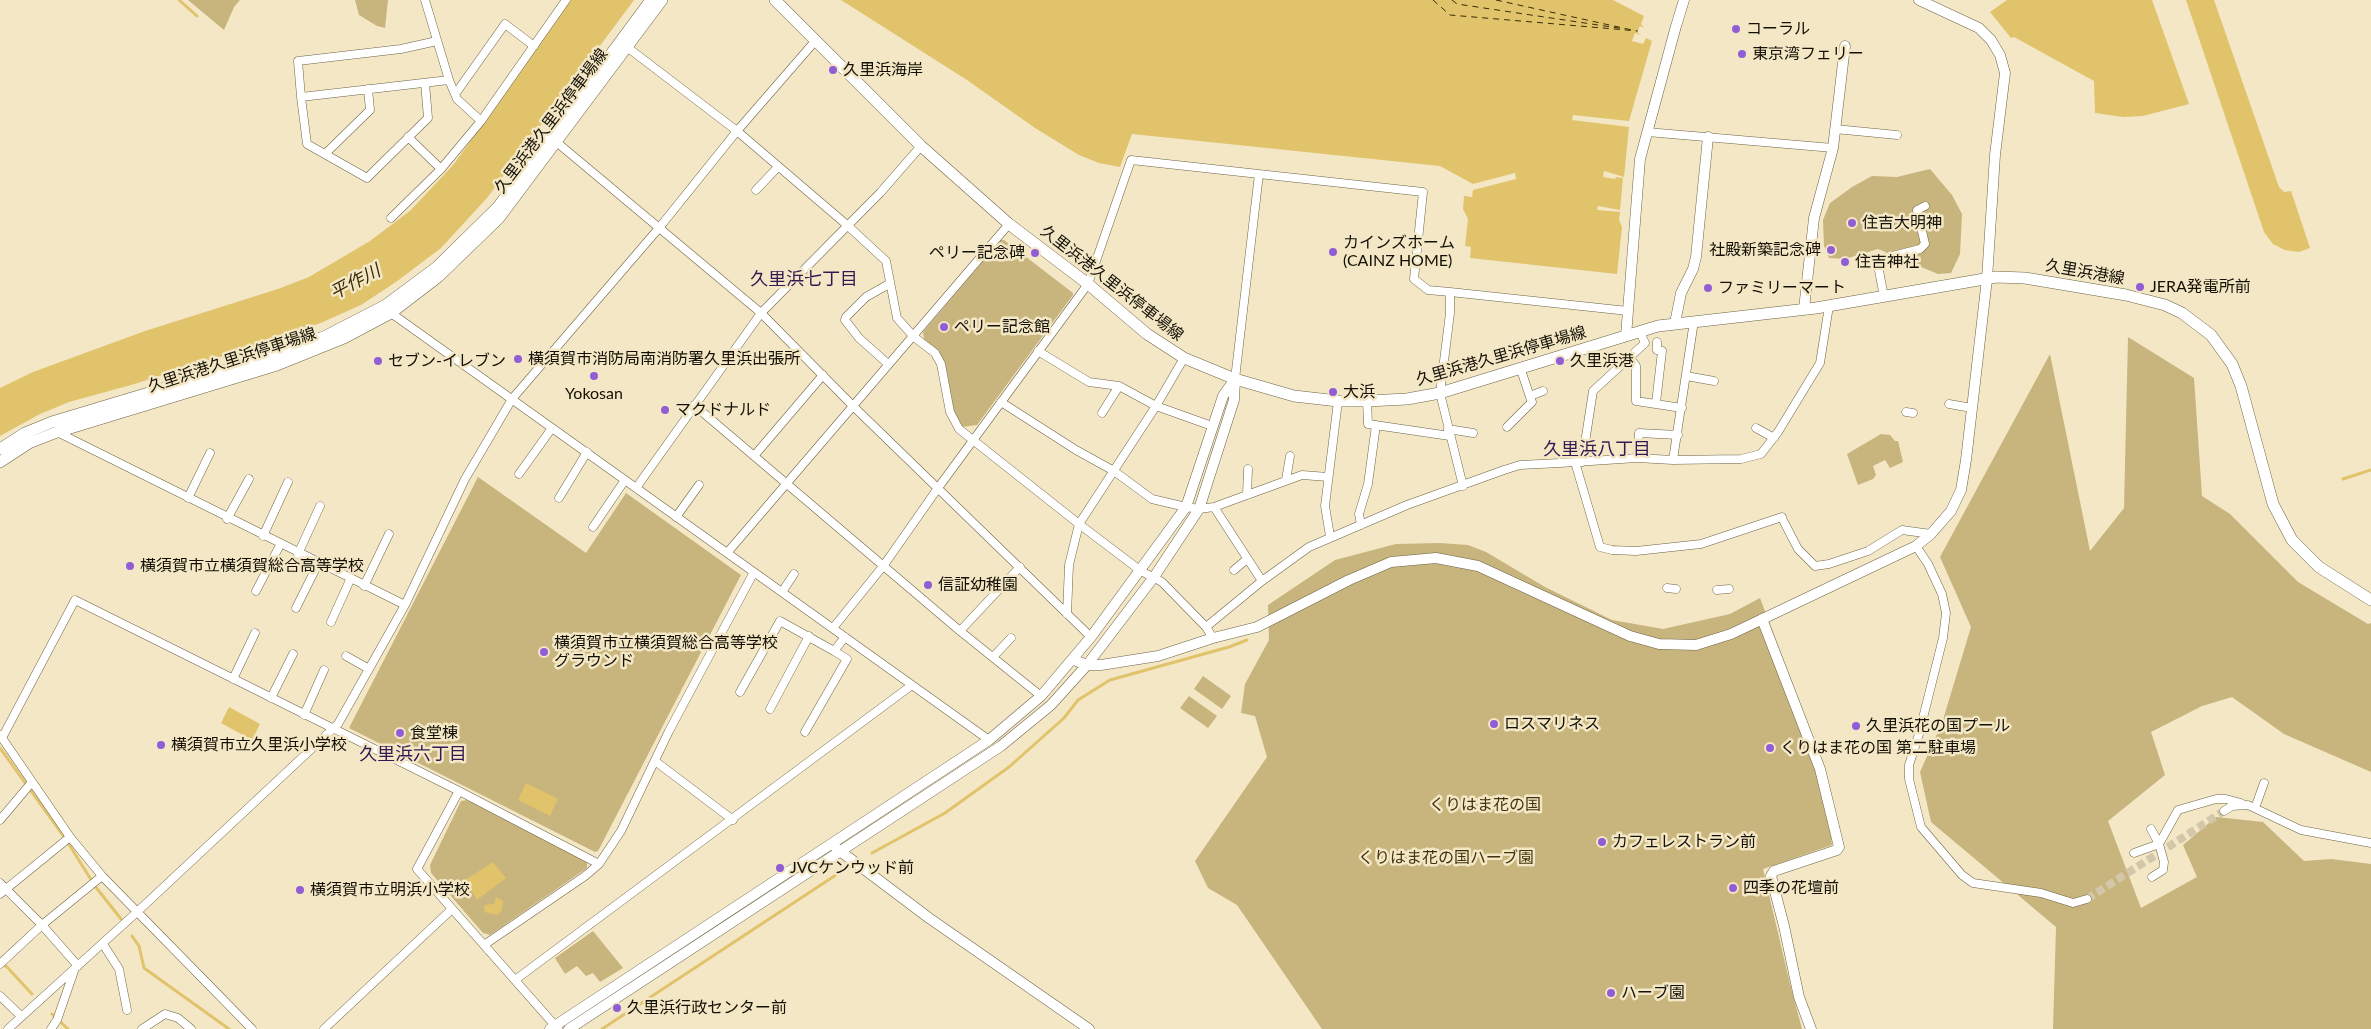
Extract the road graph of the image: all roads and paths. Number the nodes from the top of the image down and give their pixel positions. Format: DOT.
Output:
graph roads {
  1 [pos="425,0"];
  2 [pos="566,0"];
  3 [pos="652,0"];
  4 [pos="662,0"];
  5 [pos="776,0"];
  6 [pos="1684,0"];
  7 [pos="1919,0"];
  8 [pos="816,40"];
  9 [pos="437,41"];
  10 [pos="534,46"];
  11 [pos="1845,46"];
  12 [pos="627,47"];
  13 [pos="449,80"];
  14 [pos="424,83"];
  15 [pos="368,89"];
  16 [pos="456,93"];
  17 [pos="301,97"];
  18 [pos="481,121"];
  19 [pos="1835,129"];
  20 [pos="736,131"];
  21 [pos="1647,132"];
  22 [pos="1897,135"];
  23 [pos="408,137"];
  24 [pos="1708,137"];
  25 [pos="553,140"];
  26 [pos="922,146"];
  27 [pos="1833,148"];
  28 [pos="325,154"];
  29 [pos="778,168"];
  30 [pos="441,169"];
  31 [pos="1259,174"];
  32 [pos="756,190"];
  33 [pos="1925,206"];
  34 [pos="391,218"];
  35 [pos="1009,224"];
  36 [pos="847,225"];
  37 [pos="659,228"];
  38 [pos="1987,279"];
  39 [pos="888,284"];
  40 [pos="1088,284"];
  41 [pos="1450,292"];
  42 [pos="1884,297"];
  43 [pos="1829,306"];
  44 [pos="1804,309"];
  45 [pos="1628,310"];
  46 [pos="391,313"];
  47 [pos="761,313"];
  48 [pos="1694,321"];
  49 [pos="1675,323"];
  50 [pos="1640,332"];
  51 [pos="914,336"];
  52 [pos="1626,336"];
  53 [pos="1657,342"];
  54 [pos="1038,351"];
  55 [pos="1184,358"];
  56 [pos="1630,358"];
  57 [pos="888,364"];
  58 [pos="1521,370"];
  59 [pos="823,374"];
  60 [pos="1686,376"];
  61 [pos="1235,379"];
  62 [pos="1714,381"];
  63 [pos="1118,386"];
  64 [pos="1544,390"];
  65 [pos="1440,393"];
  66 [pos="512,399"];
  67 [pos="1367,401"];
  68 [pos="1001,402"];
  69 [pos="1338,402"];
  70 [pos="1532,402"];
  71 [pos="1656,403"];
  72 [pos="1949,404"];
  73 [pos="694,405"];
  74 [pos="1156,406"];
  75 [pos="854,407"];
  76 [pos="1682,408"];
  77 [pos="1972,408"];
  78 [pos="1102,413"];
  79 [pos="1376,425"];
  80 [pos="1212,426"];
  81 [pos="1507,427"];
  82 [pos="552,428"];
  83 [pos="1756,428"];
  84 [pos="57,432"];
  85 [pos="1449,433"];
  86 [pos="1473,434"];
  87 [pos="1678,435"];
  88 [pos="1774,438"];
  89 [pos="972,442"];
  90 [pos="0,449"];
  91 [pos="587,452"];
  92 [pos="210,453"];
  93 [pos="754,456"];
  94 [pos="1290,456"];
  95 [pos="1637,458"];
  96 [pos="1673,460"];
  97 [pos="0,462"];
  98 [pos="1578,462"];
  99 [pos="1248,470"];
  100 [pos="1114,471"];
  101 [pos="519,474"];
  102 [pos="1328,477"];
  103 [pos="249,478"];
  104 [pos="625,480"];
  105 [pos="1286,480"];
  106 [pos="288,482"];
  107 [pos="786,483"];
  108 [pos="699,485"];
  109 [pos="1463,486"];
  110 [pos="636,488"];
  111 [pos="938,488"];
  112 [pos="1247,495"];
  113 [pos="188,498"];
  114 [pos="559,498"];
  115 [pos="320,506"];
  116 [pos="1186,507"];
  117 [pos="1214,507"];
  118 [pos="1199,509"];
  119 [pos="676,516"];
  120 [pos="227,518"];
  121 [pos="1079,524"];
  122 [pos="1361,525"];
  123 [pos="593,527"];
  124 [pos="389,534"];
  125 [pos="1931,534"];
  126 [pos="263,536"];
  127 [pos="1330,536"];
  128 [pos="280,545"];
  129 [pos="1916,546"];
  130 [pos="727,553"];
  131 [pos="298,554"];
  132 [pos="1248,559"];
  133 [pos="318,564"];
  134 [pos="884,565"];
  135 [pos="1020,567"];
  136 [pos="1141,570"];
  137 [pos="1234,570"];
  138 [pos="754,572"];
  139 [pos="794,574"];
  140 [pos="1154,577"];
  141 [pos="350,580"];
  142 [pos="1262,581"];
  143 [pos="364,586"];
  144 [pos="1667,588"];
  145 [pos="1676,589"];
  146 [pos="1717,590"];
  147 [pos="1729,590"];
  148 [pos="256,591"];
  149 [pos="782,592"];
  150 [pos="2371,600"];
  151 [pos="404,606"];
  152 [pos="296,608"];
  153 [pos="1067,614"];
  154 [pos="1762,619"];
  155 [pos="331,622"];
  156 [pos="1206,627"];
  157 [pos="833,628"];
  158 [pos="960,631"];
  159 [pos="255,633"];
  160 [pos="809,636"];
  161 [pos="845,637"];
  162 [pos="1091,637"];
  163 [pos="1011,638"];
  164 [pos="1213,638"];
  165 [pos="834,652"];
  166 [pos="293,654"];
  167 [pos="346,656"];
  168 [pos="993,657"];
  169 [pos="1074,660"];
  170 [pos="1088,664"];
  171 [pos="369,669"];
  172 [pos="324,670"];
  173 [pos="233,679"];
  174 [pos="912,685"];
  175 [pos="740,692"];
  176 [pos="1041,696"];
  177 [pos="271,698"];
  178 [pos="770,709"];
  179 [pos="304,714"];
  180 [pos="332,729"];
  181 [pos="805,732"];
  182 [pos="1,736"];
  183 [pos="989,740"];
  184 [pos="655,761"];
  185 [pos="32,782"];
  186 [pos="2264,782"];
  187 [pos="459,791"];
  188 [pos="2252,806"];
  189 [pos="2224,811"];
  190 [pos="0,820"];
  191 [pos="733,820"];
  192 [pos="2150,829"];
  193 [pos="70,837"];
  194 [pos="2371,843"];
  195 [pos="832,844"];
  196 [pos="2159,844"];
  197 [pos="840,852"];
  198 [pos="2134,853"];
  199 [pos="599,864"];
  200 [pos="102,876"];
  201 [pos="2152,877"];
  202 [pos="2,889"];
  203 [pos="2087,899"];
  204 [pos="452,909"];
  205 [pos="137,912"];
  206 [pos="42,925"];
  207 [pos="103,944"];
  208 [pos="484,945"];
  209 [pos="0,964"];
  210 [pos="77,968"];
  211 [pos="515,980"];
  212 [pos="0,996"];
  213 [pos="127,1010"];
  214 [pos="21,1016"];
  215 [pos="554,1028"];
  216 [pos="8,1029"];
  217 [pos="51,1029"];
  218 [pos="142,1029"];
  219 [pos="191,1029"];
  220 [pos="252,1029"];
  221 [pos="324,1029"];
  222 [pos="569,1029"];
  223 [pos="1089,1029"];
  224 [pos="1811,1029"];
  1 -- 9 [label="street"];
  2 -- 10 [label="street"];
  3 -- 25 [label="main road, 久里浜港久里浜停車場線"];
  4 -- 12 [label="main road, 久里浜港久里浜停車場線"];
  5 -- 8 [label="main road, 久里浜港久里浜停車場線"];
  6 -- 21 [label="street"];
  7 -- 38 [label="street"];
  8 -- 20 [label="street"];
  8 -- 26 [label="main road, 久里浜港久里浜停車場線"];
  9 -- 13 [label="street"];
  9 -- 17 [label="street"];
  10 -- 16 [label="street"];
  10 -- 18 [label="street"];
  11 -- 19 [label="street"];
  12 -- 20 [label="street"];
  12 -- 25 [label="main road, 久里浜港久里浜停車場線"];
  13 -- 14 [label="street"];
  13 -- 16 [label="street"];
  14 -- 15 [label="street"];
  14 -- 23 [label="street"];
  15 -- 17 [label="street"];
  15 -- 28 [label="street"];
  16 -- 18 [label="street"];
  17 -- 28 [label="street"];
  18 -- 30 [label="street"];
  19 -- 22 [label="street"];
  19 -- 27 [label="street"];
  20 -- 29 [label="street"];
  20 -- 37 [label="street"];
  21 -- 24 [label="street"];
  21 -- 45 [label="street"];
  23 -- 28 [label="street"];
  23 -- 30 [label="street"];
  24 -- 27 [label="street"];
  24 -- 49 [label="street"];
  25 -- 37 [label="street"];
  25 -- 46 [label="main road, 久里浜港久里浜停車場線"];
  25 -- 90 [label="main road, 久里浜港久里浜停車場線"];
  26 -- 35 [label="main road, 久里浜港久里浜停車場線"];
  26 -- 36 [label="street"];
  27 -- 44 [label="street"];
  29 -- 32 [label="street"];
  29 -- 36 [label="street"];
  30 -- 34 [label="street"];
  31 -- 40 [label="street"];
  31 -- 41 [label="street"];
  31 -- 61 [label="street"];
  33 -- 42 [label="street"];
  35 -- 40 [label="main road, 久里浜港久里浜停車場線"];
  35 -- 51 [label="street"];
  36 -- 39 [label="street"];
  36 -- 47 [label="street"];
  37 -- 47 [label="street"];
  37 -- 66 [label="street"];
  38 -- 42 [label="main road, 久里浜港線"];
  38 -- 77 [label="street"];
  38 -- 150 [label="main road, 久里浜港線"];
  39 -- 51 [label="street"];
  39 -- 57 [label="street"];
  40 -- 54 [label="street"];
  40 -- 55 [label="main road, 久里浜港久里浜停車場線"];
  41 -- 45 [label="street"];
  41 -- 65 [label="street"];
  42 -- 43 [label="main road, 久里浜港線"];
  43 -- 44 [label="main road, 久里浜港線"];
  43 -- 88 [label="street"];
  44 -- 48 [label="main road, 久里浜港線"];
  45 -- 52 [label="street"];
  46 -- 66 [label="street"];
  46 -- 84 [label="main road, 久里浜港久里浜停車場線"];
  47 -- 59 [label="street"];
  47 -- 73 [label="street"];
  48 -- 49 [label="main road, 久里浜港線"];
  48 -- 60 [label="street"];
  49 -- 50 [label="main road, 久里浜港線"];
  50 -- 52 [label="main road, 久里浜港線"];
  50 -- 56 [label="street"];
  51 -- 57 [label="street"];
  51 -- 89 [label="street"];
  52 -- 58 [label="main road, 久里浜港久里浜停車場線"];
  53 -- 71 [label="street"];
  54 -- 63 [label="street"];
  54 -- 68 [label="street"];
  55 -- 61 [label="main road, 久里浜港久里浜停車場線"];
  55 -- 74 [label="street"];
  56 -- 71 [label="street"];
  56 -- 98 [label="street"];
  57 -- 75 [label="street"];
  58 -- 65 [label="main road, 久里浜港久里浜停車場線"];
  58 -- 70 [label="street"];
  59 -- 75 [label="street"];
  59 -- 93 [label="street"];
  60 -- 62 [label="street"];
  60 -- 76 [label="street"];
  61 -- 69 [label="main road, 久里浜港久里浜停車場線"];
  61 -- 80 [label="street"];
  61 -- 118 [label="street"];
  63 -- 74 [label="street"];
  63 -- 78 [label="street"];
  64 -- 70 [label="street"];
  65 -- 67 [label="main road, 久里浜港久里浜停車場線"];
  65 -- 85 [label="street"];
  66 -- 82 [label="street"];
  66 -- 151 [label="street"];
  67 -- 69 [label="main road, 久里浜港久里浜停車場線"];
  67 -- 79 [label="street"];
  68 -- 89 [label="street"];
  68 -- 100 [label="street"];
  69 -- 102 [label="street"];
  70 -- 81 [label="street"];
  71 -- 76 [label="street"];
  72 -- 77 [label="street"];
  73 -- 93 [label="street"];
  73 -- 110 [label="street"];
  74 -- 80 [label="street"];
  74 -- 100 [label="street"];
  75 -- 107 [label="street"];
  75 -- 111 [label="street"];
  76 -- 87 [label="street"];
  77 -- 125 [label="street"];
  79 -- 85 [label="street"];
  79 -- 122 [label="street"];
  80 -- 116 [label="street"];
  82 -- 91 [label="street"];
  82 -- 101 [label="street"];
  83 -- 88 [label="street"];
  84 -- 97 [label="main road, 久里浜港久里浜停車場線"];
  84 -- 113 [label="street"];
  85 -- 86 [label="street"];
  85 -- 109 [label="street"];
  87 -- 95 [label="street"];
  87 -- 96 [label="street"];
  88 -- 96 [label="street"];
  89 -- 111 [label="street"];
  89 -- 121 [label="street"];
  91 -- 104 [label="street"];
  91 -- 114 [label="street"];
  92 -- 113 [label="street"];
  93 -- 107 [label="street"];
  94 -- 105 [label="street"];
  95 -- 96 [label="street"];
  95 -- 98 [label="street"];
  98 -- 109 [label="street"];
  98 -- 125 [label="street"];
  99 -- 112 [label="street"];
  100 -- 116 [label="street"];
  100 -- 121 [label="street"];
  102 -- 105 [label="street"];
  102 -- 127 [label="street"];
  103 -- 120 [label="street"];
  104 -- 110 [label="street"];
  104 -- 123 [label="street"];
  105 -- 112 [label="street"];
  106 -- 126 [label="street"];
  107 -- 130 [label="street"];
  107 -- 134 [label="street"];
  108 -- 119 [label="street"];
  109 -- 122 [label="street"];
  110 -- 119 [label="street"];
  111 -- 134 [label="street"];
  111 -- 135 [label="street"];
  112 -- 117 [label="street"];
  113 -- 120 [label="street"];
  115 -- 131 [label="street"];
  116 -- 118 [label="street"];
  116 -- 136 [label="street"];
  117 -- 118 [label="street"];
  117 -- 132 [label="street"];
  118 -- 140 [label="street"];
  119 -- 130 [label="street"];
  120 -- 126 [label="street"];
  121 -- 136 [label="street"];
  121 -- 153 [label="street"];
  122 -- 127 [label="street"];
  124 -- 143 [label="street"];
  125 -- 129 [label="street"];
  126 -- 128 [label="street"];
  127 -- 142 [label="street"];
  128 -- 131 [label="street"];
  128 -- 148 [label="street"];
  129 -- 154 [label="street"];
  129 -- 203 [label="street"];
  130 -- 138 [label="street"];
  131 -- 133 [label="street"];
  132 -- 137 [label="street"];
  132 -- 142 [label="street"];
  133 -- 141 [label="street"];
  133 -- 152 [label="street"];
  134 -- 157 [label="street"];
  134 -- 158 [label="street"];
  135 -- 153 [label="street"];
  135 -- 158 [label="street"];
  136 -- 140 [label="street"];
  136 -- 162 [label="street"];
  138 -- 149 [label="street"];
  138 -- 184 [label="street"];
  139 -- 149 [label="street"];
  140 -- 156 [label="street"];
  140 -- 170 [label="street"];
  141 -- 143 [label="street"];
  141 -- 155 [label="street"];
  142 -- 156 [label="street"];
  143 -- 151 [label="street"];
  144 -- 145 [label="street"];
  146 -- 147 [label="street"];
  149 -- 157 [label="street"];
  151 -- 171 [label="street"];
  153 -- 162 [label="street"];
  154 -- 164 [label="street"];
  154 -- 224 [label="street"];
  156 -- 164 [label="street"];
  157 -- 161 [label="street"];
  158 -- 168 [label="street"];
  159 -- 173 [label="street"];
  160 -- 165 [label="street"];
  160 -- 175 [label="street"];
  160 -- 178 [label="street"];
  161 -- 165 [label="street"];
  161 -- 174 [label="street"];
  162 -- 169 [label="street"];
  163 -- 168 [label="street"];
  164 -- 170 [label="street"];
  165 -- 181 [label="street"];
  166 -- 177 [label="street"];
  167 -- 171 [label="street"];
  168 -- 176 [label="street"];
  169 -- 170 [label="street"];
  169 -- 176 [label="street"];
  170 -- 197 [label="street"];
  171 -- 180 [label="street"];
  172 -- 179 [label="street"];
  173 -- 177 [label="street"];
  173 -- 182 [label="street"];
  174 -- 183 [label="street"];
  174 -- 191 [label="street"];
  176 -- 183 [label="street"];
  177 -- 179 [label="street"];
  179 -- 180 [label="street"];
  180 -- 187 [label="street"];
  180 -- 205 [label="street"];
  182 -- 185 [label="street"];
  183 -- 195 [label="street"];
  184 -- 191 [label="street"];
  184 -- 199 [label="street"];
  185 -- 190 [label="street"];
  185 -- 193 [label="street"];
  186 -- 188 [label="street"];
  187 -- 199 [label="street"];
  187 -- 204 [label="street"];
  188 -- 189 [label="street"];
  188 -- 194 [label="street"];
  188 -- 196 [label="street"];
  191 -- 211 [label="street"];
  192 -- 196 [label="street"];
  193 -- 200 [label="street"];
  193 -- 202 [label="street"];
  195 -- 197 [label="street"];
  195 -- 215 [label="street"];
  196 -- 198 [label="street"];
  196 -- 201 [label="street"];
  197 -- 222 [label="street"];
  197 -- 223 [label="street"];
  199 -- 208 [label="street"];
  200 -- 205 [label="street"];
  200 -- 206 [label="street"];
  202 -- 206 [label="street"];
  204 -- 208 [label="street"];
  204 -- 221 [label="street"];
  205 -- 207 [label="street"];
  205 -- 220 [label="street"];
  206 -- 209 [label="street"];
  206 -- 210 [label="street"];
  207 -- 210 [label="street"];
  207 -- 213 [label="street"];
  208 -- 211 [label="street"];
  210 -- 214 [label="street"];
  210 -- 217 [label="street"];
  211 -- 215 [label="street"];
  212 -- 214 [label="street"];
  214 -- 216 [label="street"];
  218 -- 219 [label="street"];
}
